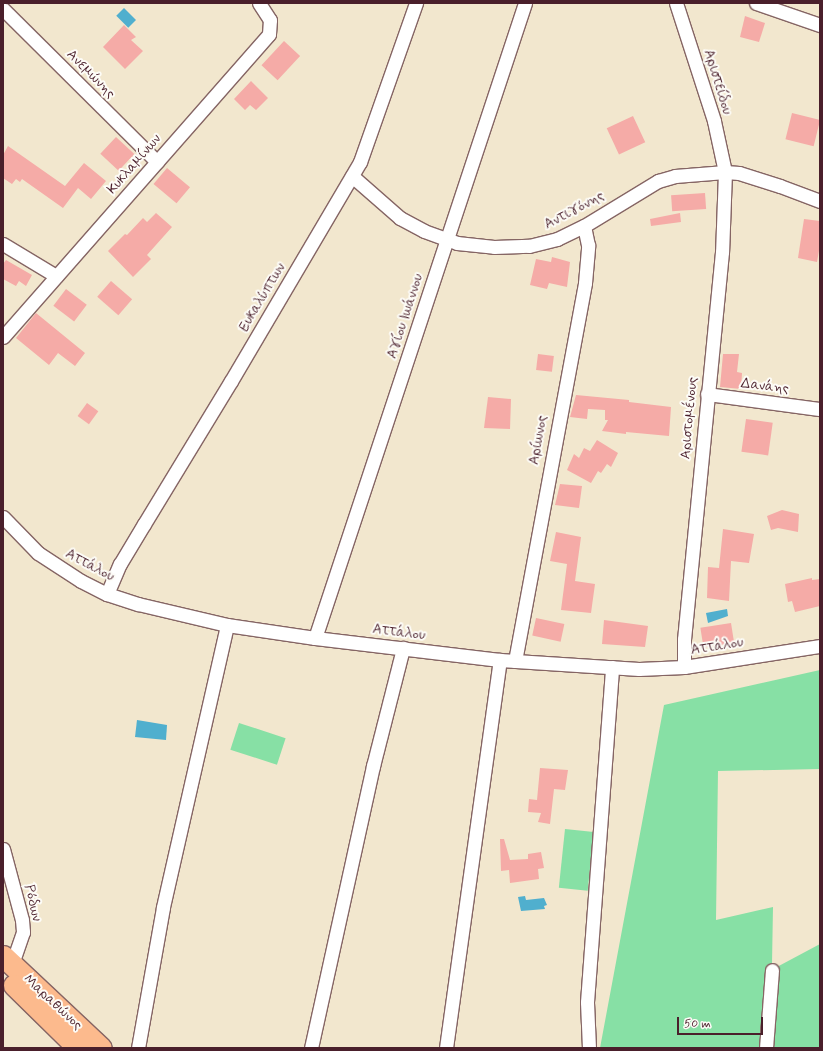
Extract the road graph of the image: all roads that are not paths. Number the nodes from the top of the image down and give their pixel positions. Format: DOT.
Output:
graph roads {
  1 [pos="416,3"];
  2 [pos="525,3"];
  3 [pos="676,3"];
  4 [pos="756,3"];
  5 [pos="260,5"];
  6 [pos="3,9"];
  7 [pos="820,25"];
  8 [pos="157,162"];
  9 [pos="725,172"];
  10 [pos="352,176"];
  11 [pos="820,201"];
  12 [pos="584,226"];
  13 [pos="447,240"];
  14 [pos="3,244"];
  15 [pos="56,276"];
  16 [pos="3,337"];
  17 [pos="707,394"];
  18 [pos="820,409"];
  19 [pos="3,517"];
  20 [pos="107,594"];
  21 [pos="227,625"];
  22 [pos="315,638"];
  23 [pos="820,646"];
  24 [pos="403,648"];
  25 [pos="500,660"];
  26 [pos="515,661"];
  27 [pos="612,667"];
  28 [pos="684,667"];
  29 [pos="3,848"];
  30 [pos="6,965"];
  31 [pos="772,970"];
  32 [pos="78,1048"];
  33 [pos="102,1048"];
  34 [pos="138,1048"];
  35 [pos="311,1048"];
  36 [pos="446,1048"];
  37 [pos="589,1048"];
  38 [pos="766,1048"];
  1 -- 10 [label="street, Ευκαλύπτων"];
  2 -- 13 [label="street, Αγίου Ιωάννου"];
  3 -- 9 [label="street, Αριστείδου"];
  4 -- 7 [label="street"];
  5 -- 8 [label="street, Κυκλαμίνων"];
  6 -- 8 [label="street, Ανεμώνης"];
  8 -- 15 [label="street, Κυκλαμίνων"];
  9 -- 11 [label="street, Αντιγόνης"];
  9 -- 12 [label="street, Αντιγόνης"];
  9 -- 17 [label="street, Αριστομένους"];
  10 -- 13 [label="street, Αντιγόνης"];
  10 -- 20 [label="street, Ευκαλύπτων"];
  12 -- 13 [label="street, Αντιγόνης"];
  12 -- 26 [label="street, Αρίωνος"];
  13 -- 22 [label="street, Αγίου Ιωάννου"];
  14 -- 15 [label="street"];
  15 -- 16 [label="street, Κυκλαμίνων"];
  17 -- 18 [label="street, Δανάης"];
  17 -- 28 [label="street, Αριστομένους"];
  19 -- 20 [label="street, Αττάλου"];
  20 -- 21 [label="street, Αττάλου"];
  21 -- 22 [label="street, Αττάλου"];
  21 -- 34 [label="street"];
  22 -- 24 [label="street, Αττάλου"];
  23 -- 28 [label="street, Αττάλου"];
  24 -- 25 [label="street, Αττάλου"];
  24 -- 35 [label="street"];
  25 -- 26 [label="street, Αττάλου"];
  25 -- 36 [label="street"];
  26 -- 27 [label="street, Αττάλου"];
  27 -- 28 [label="street, Αττάλου"];
  27 -- 37 [label="street"];
  29 -- 30 [label="street, Ρόδων"];
  30 -- 32 [label="main road, Μαραθώνος"];
  30 -- 33 [label="main road, Μαραθώνος"];
  31 -- 38 [label="street"];
}
